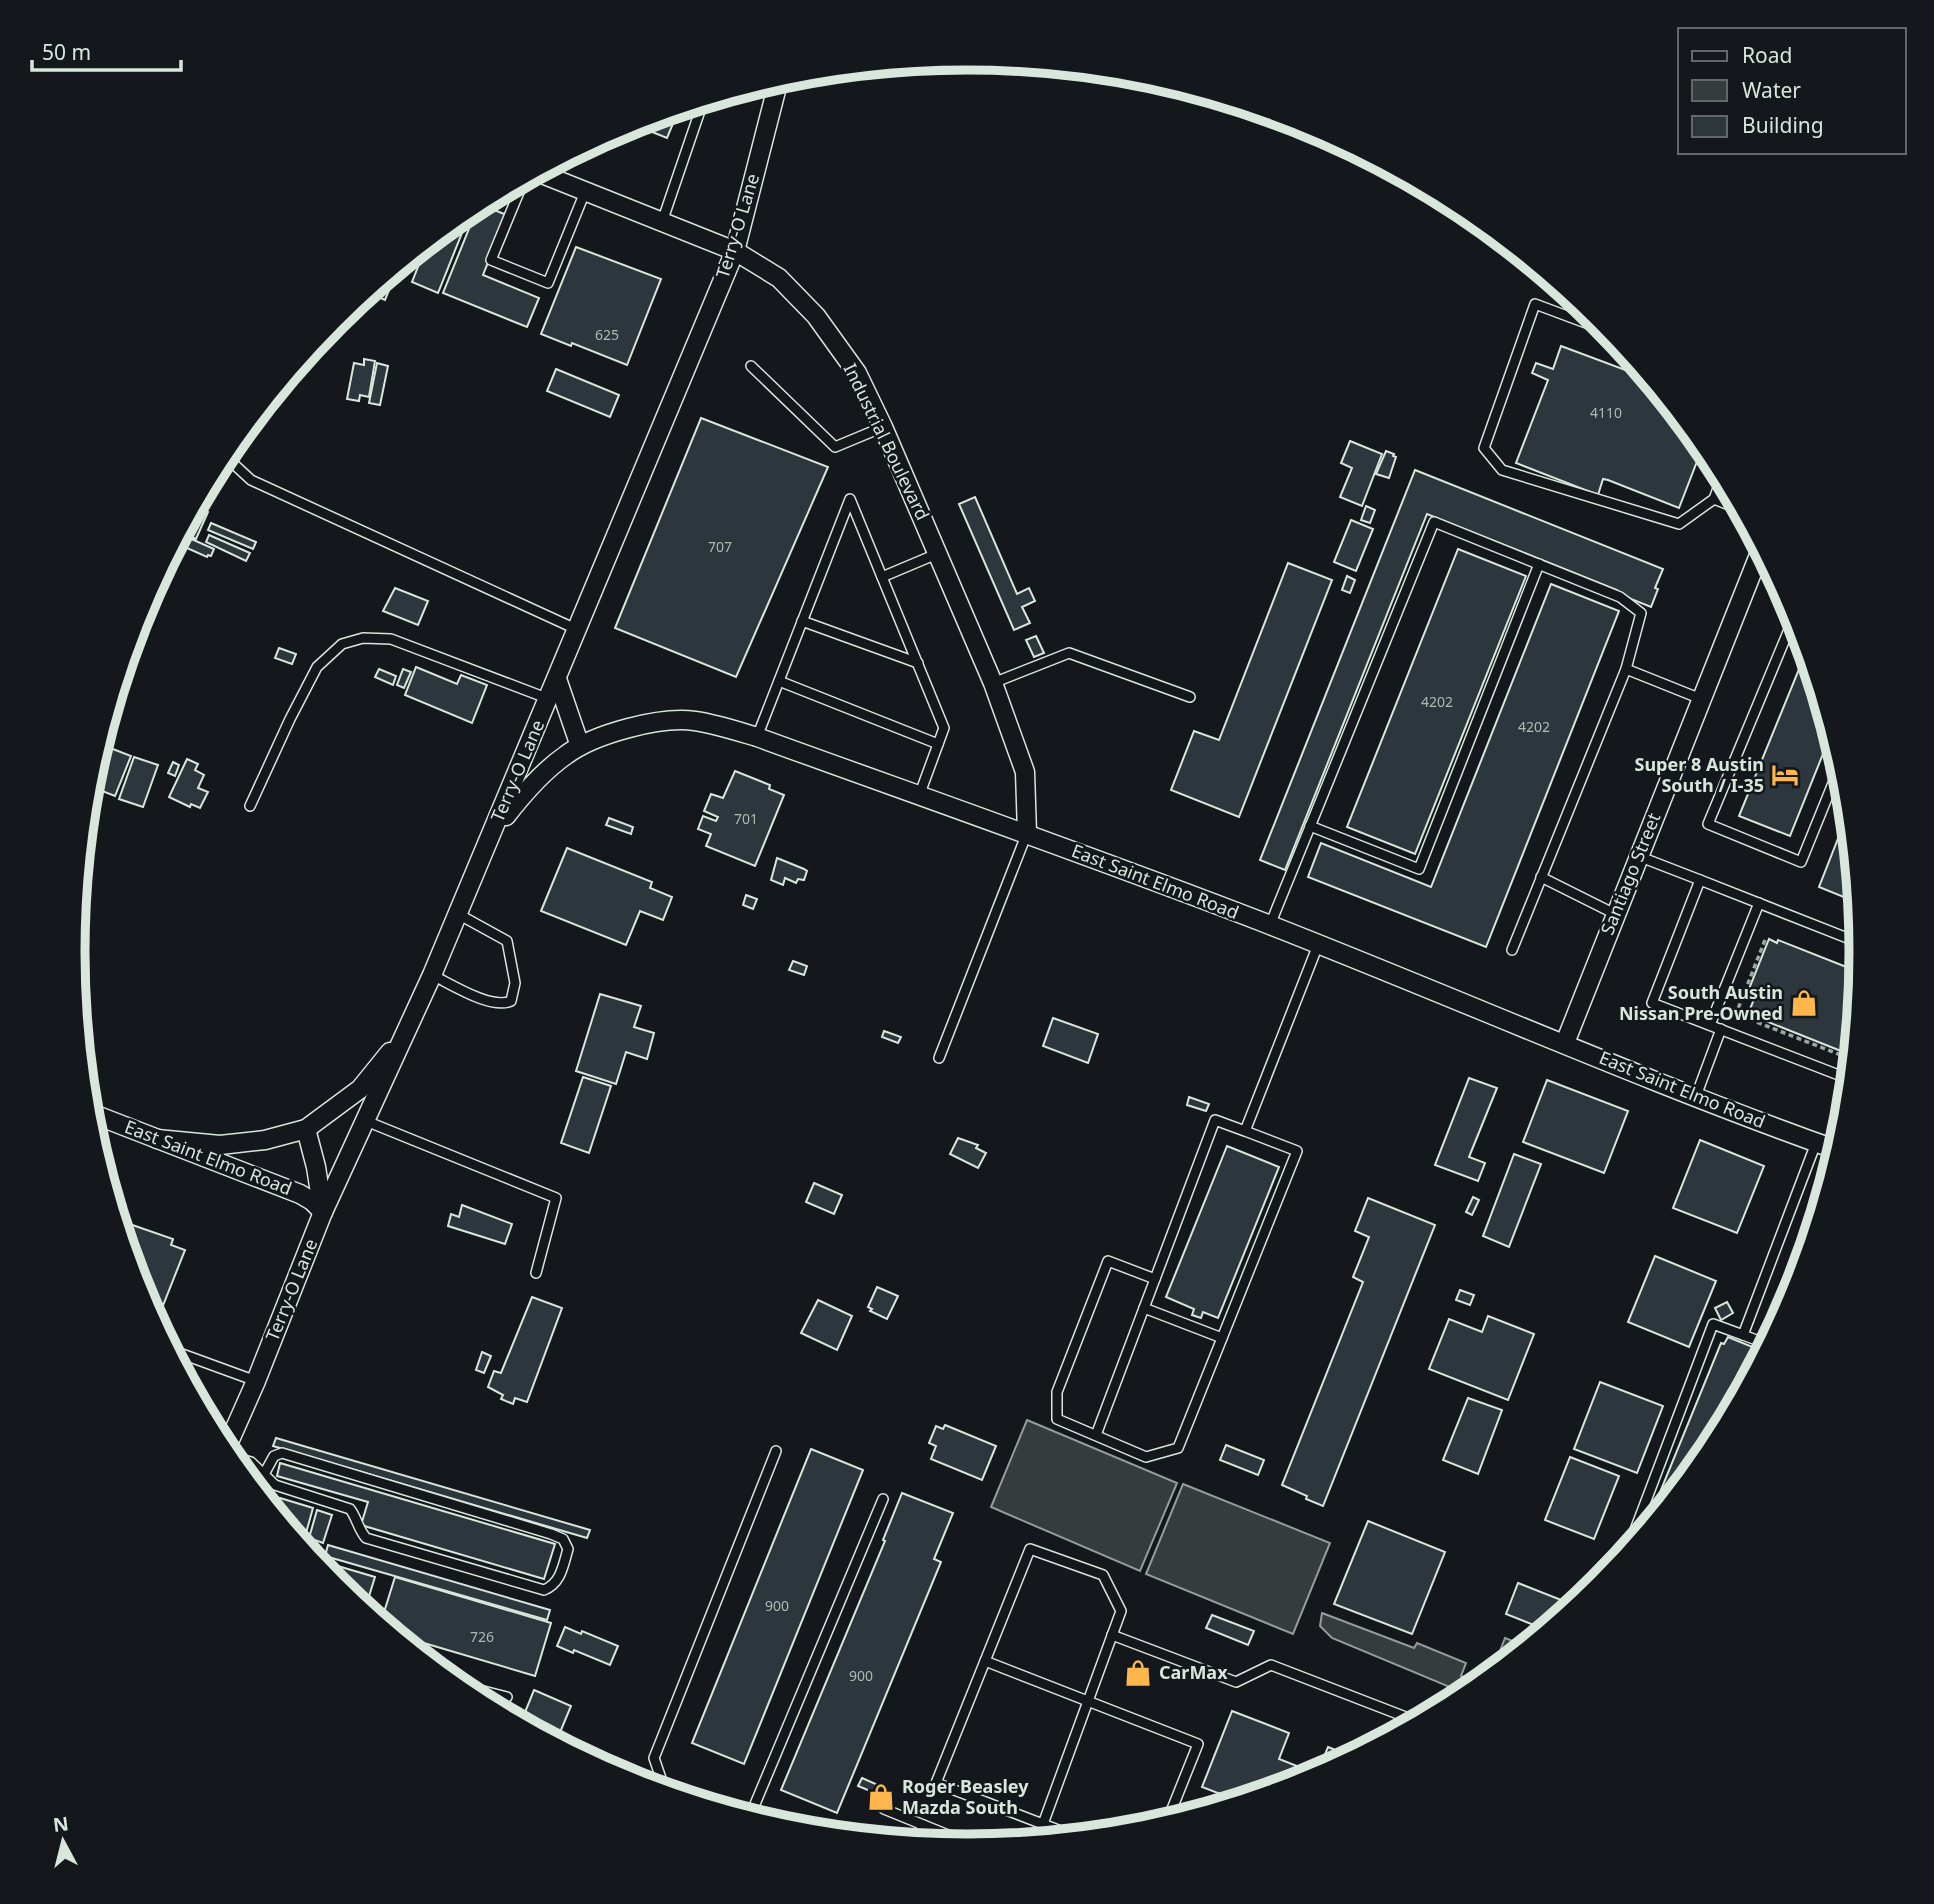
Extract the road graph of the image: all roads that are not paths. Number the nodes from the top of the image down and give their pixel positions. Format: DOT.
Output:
graph roads {
  1 [pos="776,91"];
  2 [pos="700,112"];
  3 [pos="547,177"];
  4 [pos="585,191"];
  5 [pos="519,193"];
  6 [pos="662,222"];
  7 [pos="735,251"];
  8 [pos="1585,323"];
  9 [pos="751,366"];
  10 [pos="883,426"];
  11 [pos="234,462"];
  12 [pos="1717,490"];
  13 [pos="1714,499"];
  14 [pos="1727,504"];
  15 [pos="939,553"];
  16 [pos="1757,560"];
  17 [pos="1539,564"];
  18 [pos="882,577"];
  19 [pos="802,621"];
  20 [pos="578,630"];
  21 [pos="1788,631"];
  22 [pos="918,663"];
  23 [pos="1626,669"];
  24 [pos="557,679"];
  25 [pos="779,681"];
  26 [pos="993,683"];
  27 [pos="1190,698"];
  28 [pos="549,699"];
  29 [pos="1701,699"];
  30 [pos="757,737"];
  31 [pos="938,744"];
  32 [pos="580,746"];
  33 [pos="1833,784"];
  34 [pos="919,796"];
  35 [pos="250,806"];
  36 [pos="1310,827"];
  37 [pos="1027,833"];
  38 [pos="491,835"];
  39 [pos="1638,856"];
  40 [pos="1542,877"];
  41 [pos="1700,880"];
  42 [pos="1759,903"];
  43 [pos="458,914"];
  44 [pos="1615,914"];
  45 [pos="1270,925"];
  46 [pos="1849,938"];
  47 [pos="1318,945"];
  48 [pos="1512,950"];
  49 [pos="432,975"];
  50 [pos="1710,1026"];
  51 [pos="1721,1029"];
  52 [pos="408,1030"];
  53 [pos="1565,1043"];
  54 [pos="939,1058"];
  55 [pos="1840,1075"];
  56 [pos="1696,1096"];
  57 [pos="101,1117"];
  58 [pos="366,1121"];
  59 [pos="306,1129"];
  60 [pos="1245,1131"];
  61 [pos="157,1139"];
  62 [pos="1816,1143"];
  63 [pos="1827,1147"];
  64 [pos="323,1212"];
  65 [pos="536,1273"];
  66 [pos="1155,1279"];
  67 [pos="1144,1308"];
  68 [pos="1744,1335"];
  69 [pos="1222,1338"];
  70 [pos="1759,1341"];
  71 [pos="182,1354"];
  72 [pos="256,1381"];
  73 [pos="1096,1435"];
  74 [pos="231,1437"];
  75 [pos="776,1451"];
  76 [pos="247,1461"];
  77 [pos="263,1476"];
  78 [pos="883,1499"];
  79 [pos="1636,1526"];
  80 [pos="1112,1635"];
  81 [pos="985,1661"];
  82 [pos="489,1692"];
  83 [pos="507,1697"];
  84 [pos="1088,1701"];
  85 [pos="1406,1717"];
  86 [pos="661,1779"];
  87 [pos="754,1807"];
  88 [pos="884,1809"];
  89 [pos="1175,1809"];
  90 [pos="1043,1824"];
  91 [pos="923,1825"];
  92 [pos="1055,1829"];
  93 [pos="920,1832"];
  94 [pos="942,1833"];
  1 -- 7 [label="street, Terry-O Lane"];
  2 -- 6 [label="lane"];
  3 -- 4 [label="street, Industrial Boulevard"];
  4 -- 5 [label="lane"];
  4 -- 6 [label="street, Industrial Boulevard"];
  6 -- 7 [label="street, Industrial Boulevard"];
  7 -- 10 [label="street, Industrial Boulevard"];
  7 -- 20 [label="street, Terry-O Lane"];
  8 -- 13 [label="lane"];
  9 -- 10 [label="lane"];
  10 -- 15 [label="street, Industrial Boulevard"];
  11 -- 20 [label="lane"];
  12 -- 13 [label="lane"];
  13 -- 14 [label="lane"];
  15 -- 18 [label="lane"];
  15 -- 26 [label="street, Industrial Boulevard"];
  16 -- 29 [label="street, Santiago Street"];
  17 -- 23 [label="lane"];
  17 -- 36 [label="lane"];
  17 -- 36 [label="lane"];
  18 -- 19 [label="lane"];
  18 -- 22 [label="lane"];
  19 -- 22 [label="lane"];
  19 -- 25 [label="lane"];
  20 -- 24 [label="street, Terry-O Lane"];
  21 -- 33 [label="lane"];
  22 -- 31 [label="lane"];
  23 -- 29 [label="lane"];
  23 -- 40 [label="lane"];
  24 -- 28 [label="street, Terry-O Lane"];
  24 -- 32 [label="street"];
  25 -- 30 [label="lane"];
  25 -- 31 [label="lane"];
  26 -- 27 [label="lane"];
  26 -- 37 [label="street, Industrial Boulevard"];
  28 -- 35 [label="lane"];
  28 -- 38 [label="street, Terry-O Lane"];
  29 -- 39 [label="street, Santiago Street"];
  30 -- 32 [label="street, East Saint Elmo Road"];
  30 -- 34 [label="street, East Saint Elmo Road"];
  31 -- 34 [label="lane"];
  32 -- 38 [label="street, East Saint Elmo Road"];
  34 -- 37 [label="street, East Saint Elmo Road"];
  36 -- 45 [label="lane"];
  37 -- 45 [label="street, East Saint Elmo Road"];
  37 -- 54 [label="lane"];
  38 -- 43 [label="street, Terry-O Lane"];
  39 -- 41 [label="lane"];
  39 -- 44 [label="street, Santiago Street"];
  40 -- 44 [label="lane"];
  40 -- 48 [label="lane"];
  41 -- 42 [label="lane"];
  41 -- 50 [label="lane"];
  42 -- 46 [label="lane"];
  42 -- 50 [label="lane"];
  43 -- 49 [label="street, Terry-O Lane"];
  43 -- 49 [label="lane"];
  44 -- 53 [label="street, Santiago Street"];
  45 -- 47 [label="street, East Saint Elmo Road"];
  47 -- 53 [label="street, East Saint Elmo Road"];
  47 -- 60 [label="lane"];
  49 -- 52 [label="street, Terry-O Lane"];
  50 -- 51 [label="lane"];
  51 -- 55 [label="lane"];
  51 -- 56 [label="lane"];
  52 -- 58 [label="street, Terry-O Lane"];
  52 -- 59 [label="street"];
  53 -- 56 [label="street, East Saint Elmo Road"];
  56 -- 62 [label="street, East Saint Elmo Road"];
  57 -- 61 [label="street, East Saint Elmo Road"];
  58 -- 64 [label="street, Terry-O Lane"];
  58 -- 65 [label="lane"];
  59 -- 61 [label="street"];
  59 -- 64 [label="street"];
  60 -- 66 [label="lane"];
  60 -- 69 [label="lane"];
  61 -- 64 [label="street, East Saint Elmo Road"];
  62 -- 63 [label="street, East Saint Elmo Road"];
  62 -- 68 [label="lane"];
  64 -- 72 [label="street, Terry-O Lane"];
  66 -- 67 [label="lane"];
  66 -- 73 [label="lane"];
  67 -- 69 [label="lane"];
  67 -- 73 [label="lane"];
  68 -- 70 [label="lane"];
  68 -- 79 [label="lane"];
  69 -- 73 [label="lane"];
  71 -- 72 [label="lane"];
  72 -- 74 [label="street, Terry-O Lane"];
  75 -- 86 [label="lane"];
  76 -- 77 [label="lane"];
  77 -- 77 [label="lane"];
  78 -- 87 [label="lane"];
  80 -- 81 [label="lane"];
  80 -- 84 [label="lane"];
  80 -- 85 [label="lane"];
  81 -- 84 [label="lane"];
  81 -- 90 [label="lane"];
  82 -- 83 [label="lane"];
  84 -- 89 [label="lane"];
  84 -- 90 [label="lane"];
  88 -- 91 [label="lane"];
  90 -- 92 [label="lane"];
  91 -- 93 [label="lane"];
  91 -- 94 [label="lane"];
}
